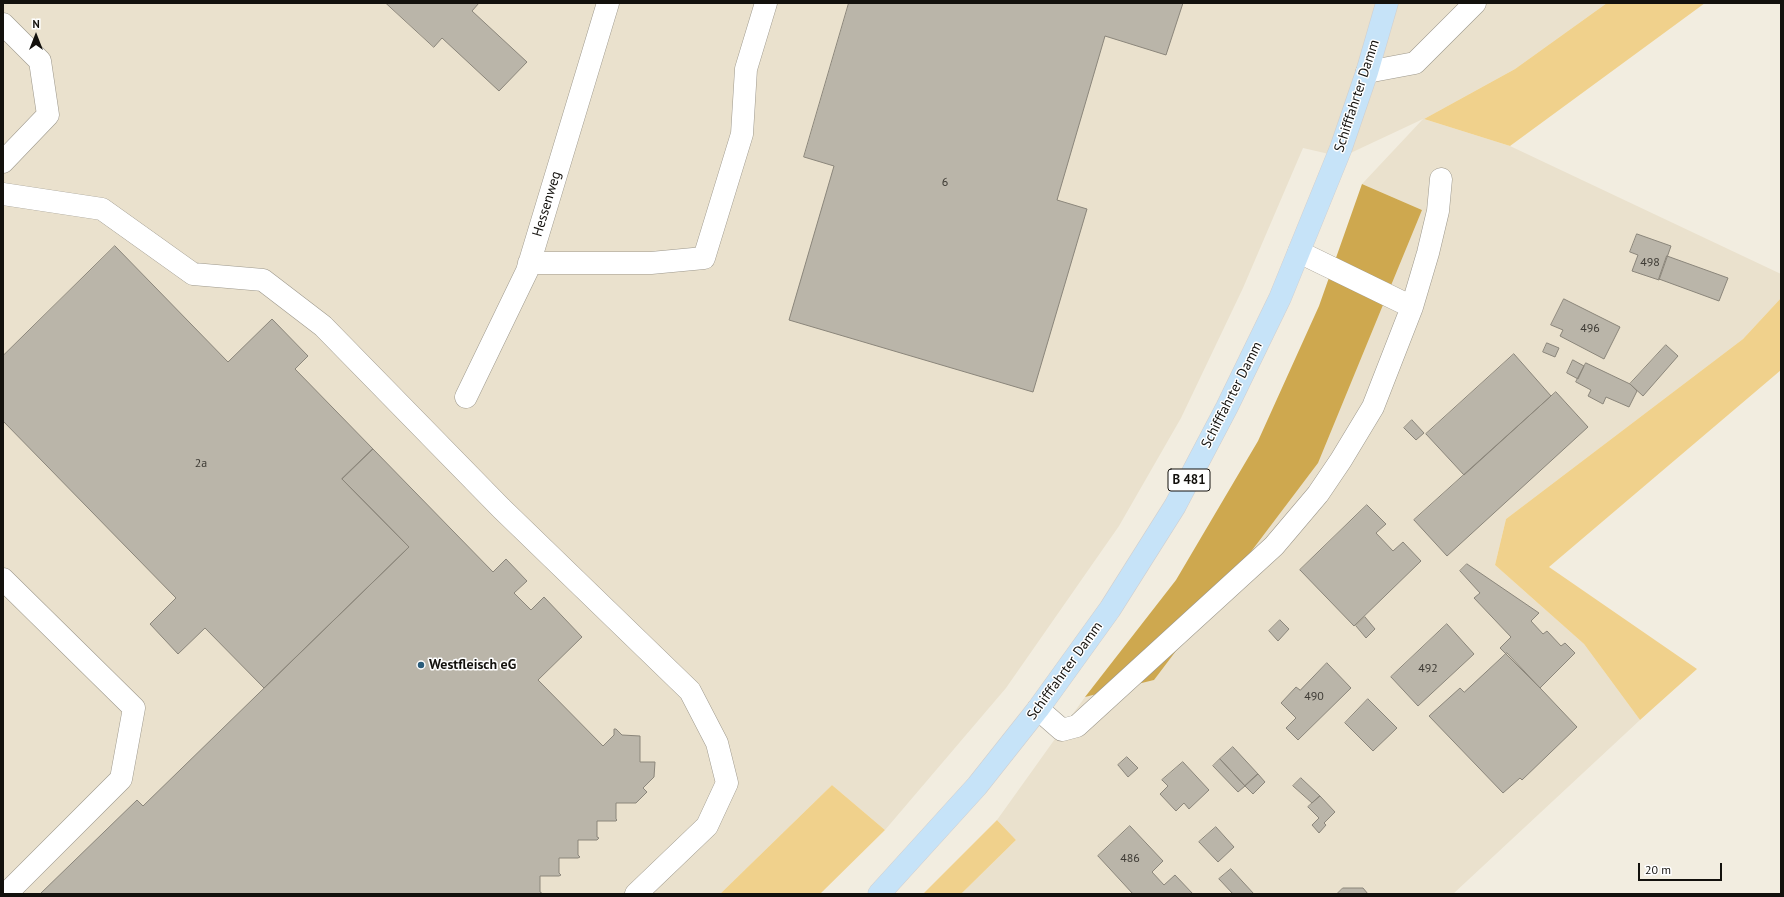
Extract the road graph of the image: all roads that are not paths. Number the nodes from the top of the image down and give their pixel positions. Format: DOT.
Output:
graph roads {
  1 [pos="608,3"];
  2 [pos="766,3"];
  3 [pos="1387,3"];
  4 [pos="1475,3"];
  5 [pos="3,24"];
  6 [pos="1367,72"];
  7 [pos="3,162"];
  8 [pos="1440,179"];
  9 [pos="3,194"];
  10 [pos="1299,252"];
  11 [pos="529,263"];
  12 [pos="1412,307"];
  13 [pos="466,397"];
  14 [pos="3,579"];
  15 [pos="1038,709"];
  16 [pos="6,894"];
  17 [pos="636,894"];
  18 [pos="879,894"];
  1 -- 11 [label="street, Hessenweg"];
  2 -- 11 [label="street"];
  3 -- 6 [label="main road, Schifffahrter Damm / B 481"];
  4 -- 6 [label="street"];
  5 -- 7 [label="street"];
  6 -- 10 [label="main road, Schifffahrter Damm / B 481"];
  8 -- 12 [label="street"];
  9 -- 17 [label="street"];
  10 -- 12 [label="street"];
  10 -- 15 [label="main road, Schifffahrter Damm / B 481"];
  11 -- 13 [label="street, Hessenweg"];
  12 -- 15 [label="street"];
  14 -- 16 [label="street"];
  15 -- 18 [label="main road, Schifffahrter Damm / B 481"];
}
